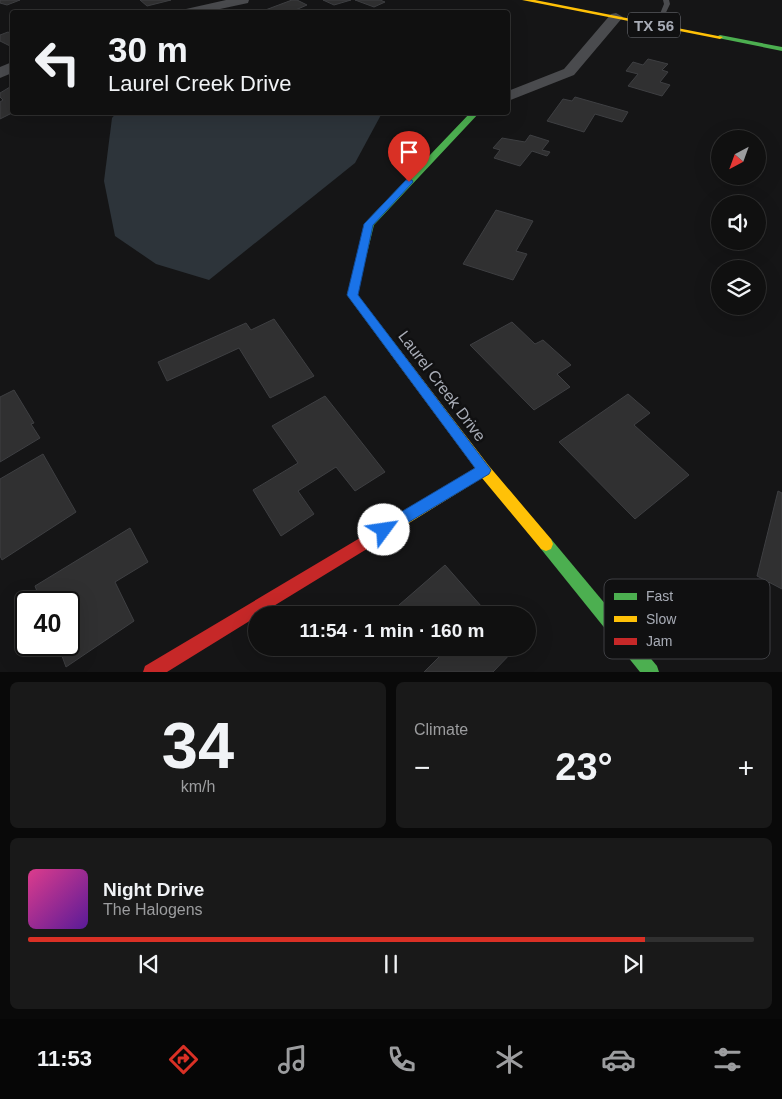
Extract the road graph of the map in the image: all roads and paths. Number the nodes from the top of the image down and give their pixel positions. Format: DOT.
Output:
graph roads {
  1 [pos="244,0"];
  2 [pos="526,0"];
  3 [pos="666,0"];
  4 [pos="200,10"];
  5 [pos="616,17"];
  6 [pos="657,25"];
  7 [pos="782,49"];
  8 [pos="510,95"];
  9 [pos="473,115"];
  10 [pos="484,470"];
  11 [pos="604,615"];
  12 [pos="640,659"];
  13 [pos="151,672"];
  14 [pos="651,672"];
  1 -- 4 [label="street"];
  2 -- 5 [label="street, TX 56"];
  3 -- 6 [label="lane"];
  5 -- 6 [label="street, TX 56"];
  5 -- 8 [label="street"];
  6 -- 7 [label="street, TX 56"];
  9 -- 10 [label="street, Laurel Creek Drive"];
  10 -- 11 [label="street, Laurel Creek Drive"];
  10 -- 13 [label="street"];
  12 -- 14 [label="street, Laurel Creek Drive"];
}
